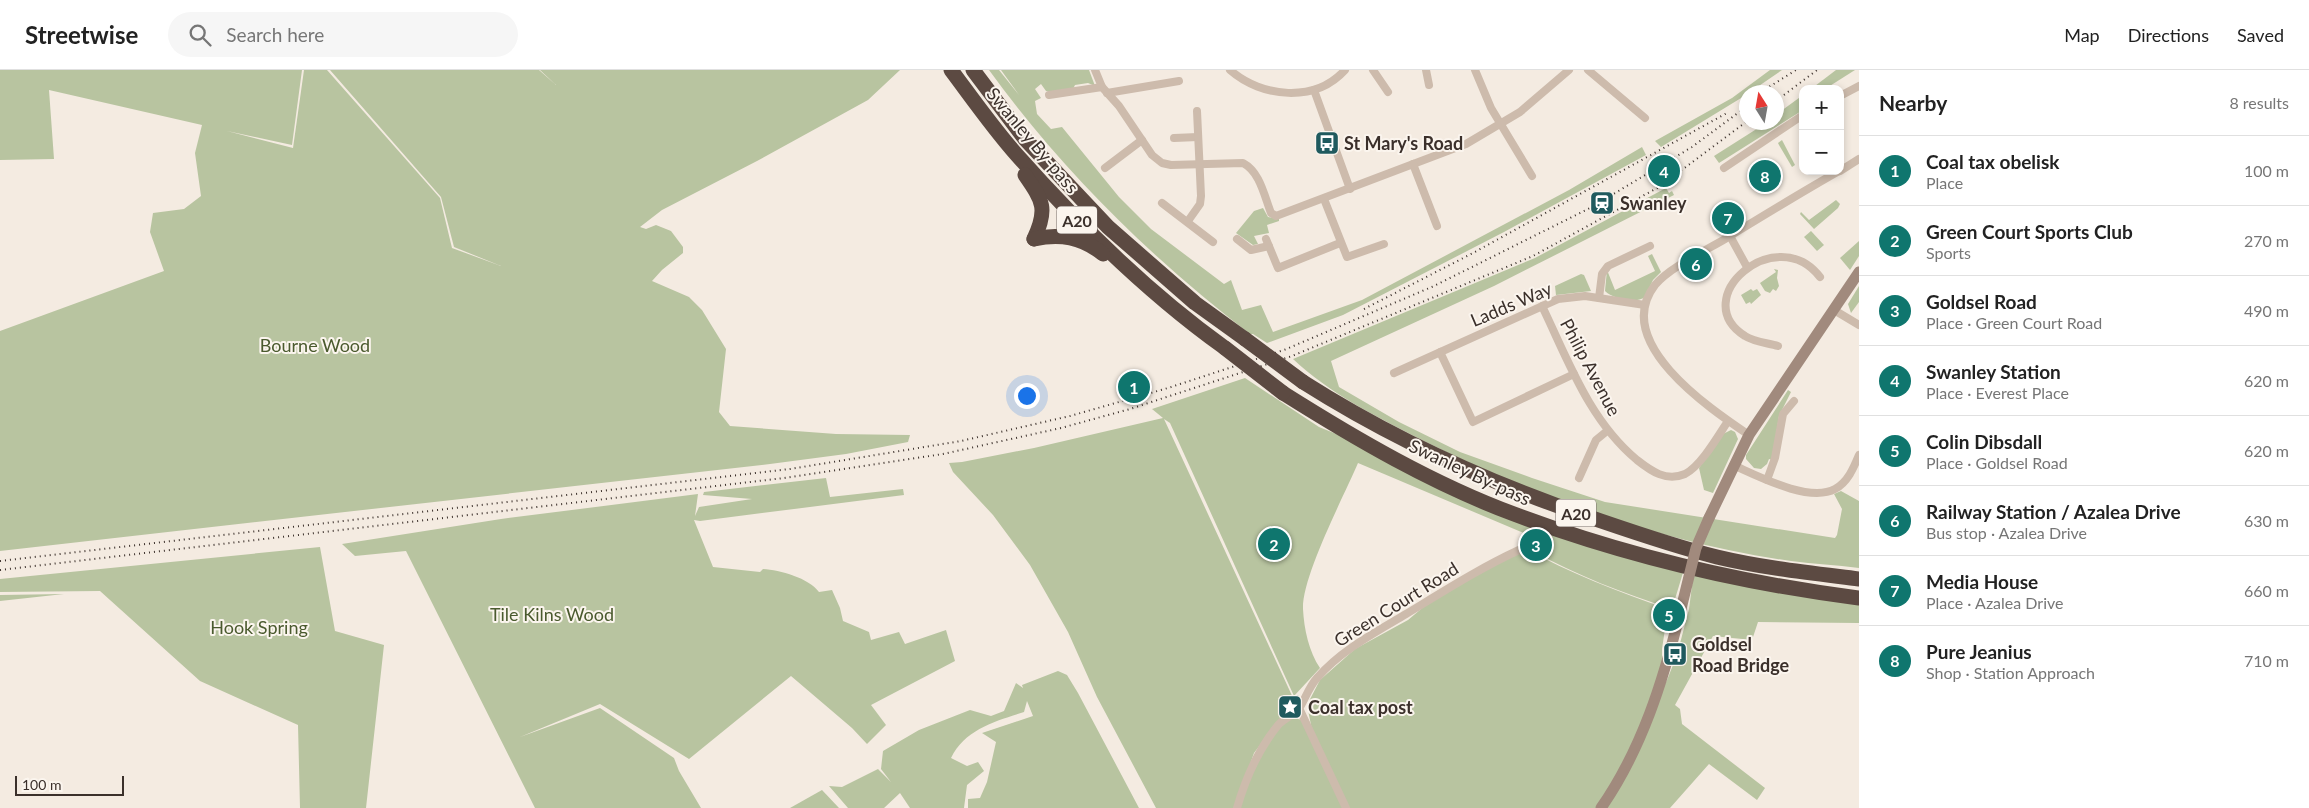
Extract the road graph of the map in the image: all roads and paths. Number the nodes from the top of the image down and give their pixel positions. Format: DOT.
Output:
graph roads {
  1 [pos="951,70"];
  2 [pos="973,70"];
  3 [pos="1095,70"];
  4 [pos="1230,70"];
  5 [pos="1345,70"];
  6 [pos="1373,70"];
  7 [pos="1426,70"];
  8 [pos="1475,70"];
  9 [pos="1568,70"];
  10 [pos="1588,70"];
  11 [pos="1179,81"];
  12 [pos="1429,85"];
  13 [pos="1859,86"];
  14 [pos="1105,90"];
  15 [pos="1314,90"];
  16 [pos="1388,92"];
  17 [pos="1844,94"];
  18 [pos="1049,95"];
  19 [pos="972,96"];
  20 [pos="1198,112"];
  21 [pos="1644,118"];
  22 [pos="1799,119"];
  23 [pos="1502,125"];
  24 [pos="1198,137"];
  25 [pos="1174,138"];
  26 [pos="1142,140"];
  27 [pos="1859,159"];
  28 [pos="1199,164"];
  29 [pos="1413,164"];
  30 [pos="1105,168"];
  31 [pos="1724,168"];
  32 [pos="1844,168"];
  33 [pos="1833,175"];
  34 [pos="1532,176"];
  35 [pos="1350,189"];
  36 [pos="1324,199"];
  37 [pos="1162,203"];
  38 [pos="1188,221"];
  39 [pos="1437,226"];
  40 [pos="1730,236"];
  41 [pos="1237,240"];
  42 [pos="1213,242"];
  43 [pos="1340,243"];
  44 [pos="1384,244"];
  45 [pos="1650,246"];
  46 [pos="1747,267"];
  47 [pos="1859,272"];
  48 [pos="1820,277"];
  49 [pos="1599,298"];
  50 [pos="1645,305"];
  51 [pos="1542,306"];
  52 [pos="1834,310"];
  53 [pos="1859,325"];
  54 [pos="1220,345"];
  55 [pos="1778,346"];
  56 [pos="1440,352"];
  57 [pos="1394,374"];
  58 [pos="1574,374"];
  59 [pos="1794,401"];
  60 [pos="1728,421"];
  61 [pos="1608,430"];
  62 [pos="1749,435"];
  63 [pos="1859,454"];
  64 [pos="1733,464"];
  65 [pos="1579,478"];
  66 [pos="1767,480"];
  67 [pos="1519,550"];
  68 [pos="1859,579"];
  69 [pos="1859,598"];
  70 [pos="1299,708"];
  71 [pos="1237,808"];
  72 [pos="1346,808"];
  73 [pos="1601,808"];
  1 -- 19 [label="highway, Swanley By-pass / A20"];
  2 -- 68 [label="highway, Swanley By-pass / A20, bridge"];
  3 -- 14 [label="street"];
  4 -- 15 [label="street"];
  5 -- 15 [label="street"];
  6 -- 16 [label="street"];
  7 -- 12 [label="street"];
  8 -- 23 [label="street"];
  9 -- 23 [label="street"];
  10 -- 21 [label="street"];
  11 -- 14 [label="street"];
  13 -- 17 [label="street"];
  14 -- 18 [label="street"];
  14 -- 26 [label="street"];
  15 -- 35 [label="street"];
  19 -- 54 [label="highway, Swanley By-pass / A20"];
  19 -- 54 [label="highway"];
  20 -- 24 [label="street"];
  22 -- 31 [label="street"];
  23 -- 29 [label="street"];
  23 -- 34 [label="street"];
  24 -- 25 [label="street"];
  24 -- 28 [label="street"];
  26 -- 28 [label="street"];
  26 -- 30 [label="street"];
  27 -- 32 [label="street"];
  28 -- 36 [label="street"];
  28 -- 38 [label="street"];
  29 -- 35 [label="street"];
  29 -- 39 [label="street"];
  33 -- 40 [label="street"];
  35 -- 36 [label="street"];
  36 -- 43 [label="street"];
  37 -- 38 [label="street"];
  38 -- 42 [label="street"];
  40 -- 46 [label="street"];
  40 -- 50 [label="street"];
  41 -- 43 [label="street"];
  43 -- 44 [label="street"];
  45 -- 49 [label="street"];
  46 -- 48 [label="street"];
  46 -- 55 [label="street"];
  47 -- 52 [label="main road"];
  49 -- 50 [label="street, Ladds Way"];
  49 -- 51 [label="street, Ladds Way"];
  50 -- 60 [label="street"];
  51 -- 56 [label="street, Ladds Way"];
  51 -- 58 [label="street, Philip Avenue"];
  52 -- 53 [label="street"];
  52 -- 62 [label="main road"];
  54 -- 69 [label="highway, Swanley By-pass / A20, bridge"];
  56 -- 57 [label="street, Ladds Way"];
  56 -- 58 [label="street"];
  58 -- 61 [label="street, Philip Avenue"];
  59 -- 66 [label="street"];
  60 -- 61 [label="street, Philip Avenue"];
  60 -- 62 [label="street"];
  61 -- 65 [label="street"];
  62 -- 64 [label="main road"];
  63 -- 66 [label="street"];
  64 -- 66 [label="street"];
  64 -- 73 [label="main road, bridge"];
  67 -- 70 [label="street, Green Court Road"];
  70 -- 71 [label="street"];
  70 -- 72 [label="street"];
}
